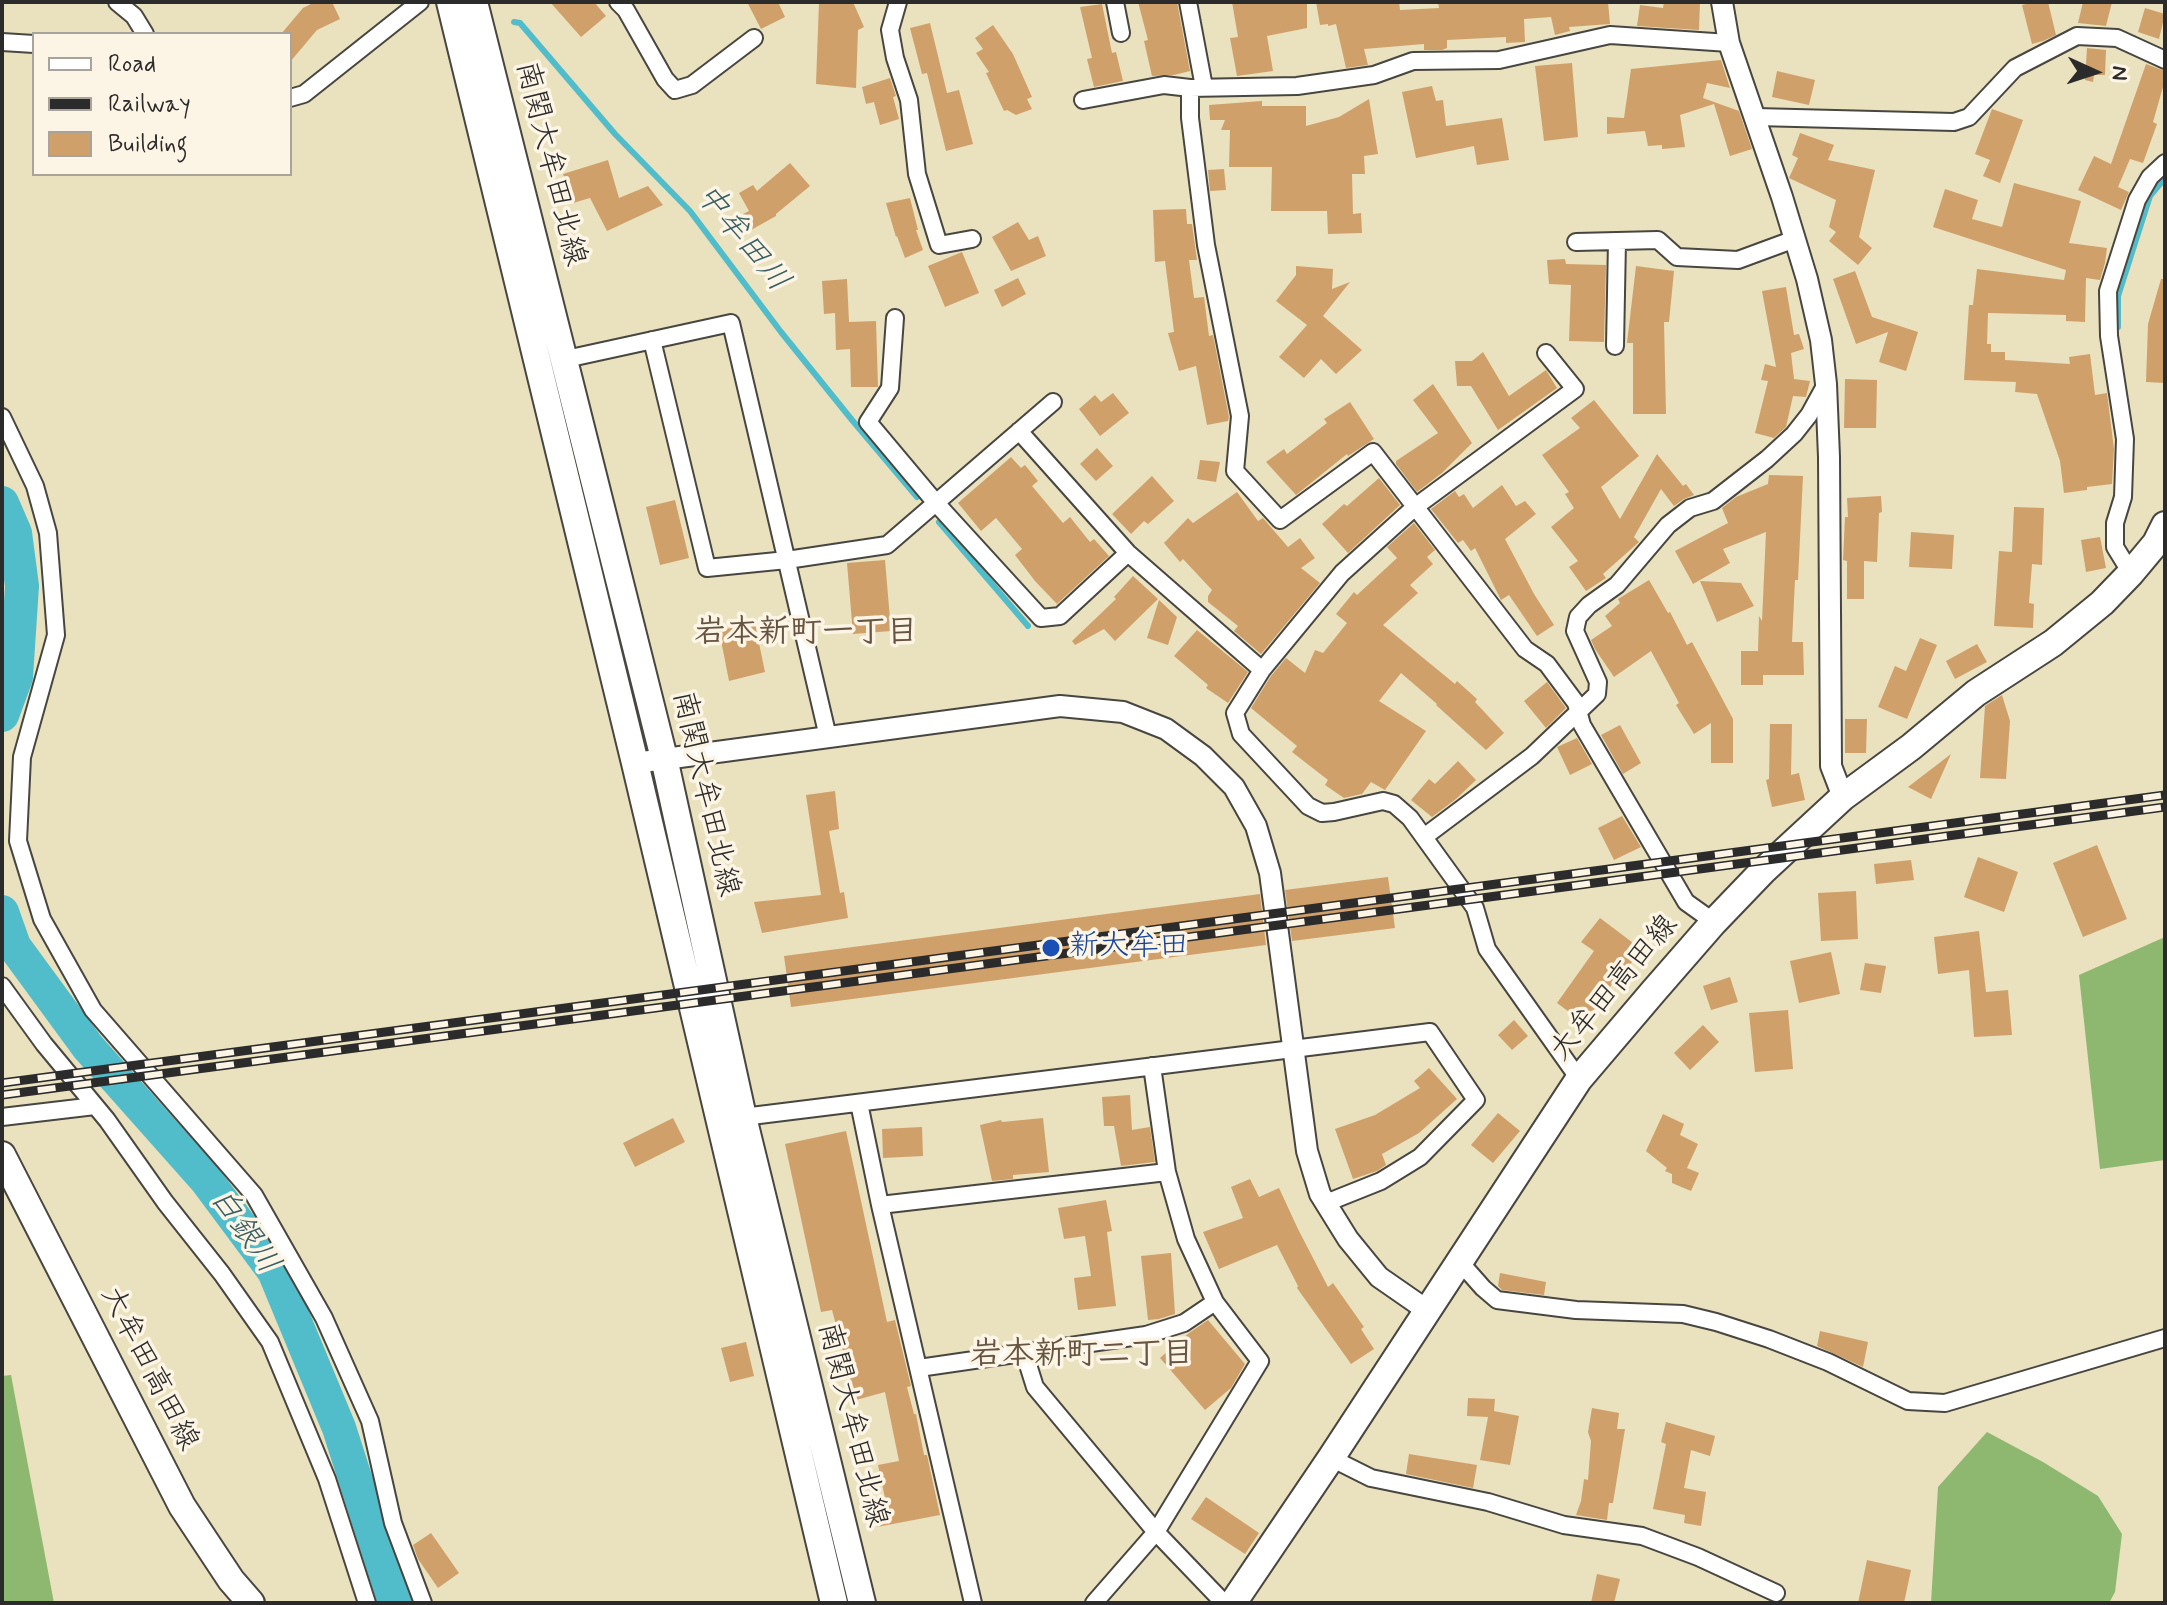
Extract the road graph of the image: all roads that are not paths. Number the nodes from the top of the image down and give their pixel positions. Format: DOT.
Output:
graph roads {
  1 [pos="117,2"];
  2 [pos="420,2"];
  3 [pos="450,2"];
  4 [pos="474,2"];
  5 [pos="618,2"];
  6 [pos="898,2"];
  7 [pos="1115,2"];
  8 [pos="1188,2"];
  9 [pos="1722,2"];
  10 [pos="144,32"];
  11 [pos="1121,33"];
  12 [pos="754,38"];
  13 [pos="2,42"];
  14 [pos="1729,43"];
  15 [pos="32,44"];
  16 [pos="2165,60"];
  17 [pos="1197,87"];
  18 [pos="292,97"];
  19 [pos="1083,100"];
  20 [pos="1756,117"];
  21 [pos="2165,163"];
  22 [pos="972,239"];
  23 [pos="1795,239"];
  24 [pos="1617,241"];
  25 [pos="1576,242"];
  26 [pos="895,318"];
  27 [pos="652,340"];
  28 [pos="1615,346"];
  29 [pos="1546,353"];
  30 [pos="566,359"];
  31 [pos="1826,384"];
  32 [pos="1053,402"];
  33 [pos="2,417"];
  34 [pos="1019,431"];
  35 [pos="936,503"];
  36 [pos="1415,507"];
  37 [pos="2165,525"];
  38 [pos="1128,553"];
  39 [pos="787,560"];
  40 [pos="2131,573"];
  41 [pos="1262,670"];
  42 [pos="1579,712"];
  43 [pos="828,737"];
  44 [pos="664,758"];
  45 [pos="635,763"];
  46 [pos="1843,797"];
  47 [pos="1424,837"];
  48 [pos="1714,922"];
  49 [pos="2,986"];
  50 [pos="1293,1048"];
  51 [pos="1152,1066"];
  52 [pos="1579,1079"];
  53 [pos="859,1103"];
  54 [pos="95,1106"];
  55 [pos="2,1117"];
  56 [pos="743,1117"];
  57 [pos="2,1155"];
  58 [pos="1167,1172"];
  59 [pos="1326,1203"];
  60 [pos="880,1205"];
  61 [pos="1460,1262"];
  62 [pos="1215,1302"];
  63 [pos="1428,1311"];
  64 [pos="2165,1338"];
  65 [pos="1024,1352"];
  66 [pos="919,1368"];
  67 [pos="1331,1458"];
  68 [pos="1156,1532"];
  69 [pos="1776,1593"];
  70 [pos="251,1603"];
  71 [pos="367,1603"];
  72 [pos="423,1603"];
  73 [pos="834,1603"];
  74 [pos="862,1603"];
  75 [pos="973,1603"];
  76 [pos="1094,1603"];
  77 [pos="1224,1603"];
  78 [pos="1233,1603"];
  1 -- 10 [label="street"];
  2 -- 18 [label="street"];
  3 -- 45 [label="main road, 南関大牟田北線"];
  4 -- 30 [label="main road, 南関大牟田北線"];
  5 -- 12 [label="street"];
  6 -- 22 [label="street"];
  7 -- 11 [label="street"];
  8 -- 17 [label="street"];
  9 -- 14 [label="street"];
  13 -- 15 [label="street"];
  14 -- 17 [label="street"];
  14 -- 20 [label="street"];
  16 -- 20 [label="street"];
  17 -- 19 [label="street"];
  17 -- 36 [label="street"];
  20 -- 23 [label="street"];
  21 -- 40 [label="street"];
  23 -- 24 [label="street"];
  23 -- 31 [label="street"];
  24 -- 25 [label="street"];
  24 -- 28 [label="street"];
  26 -- 35 [label="street"];
  27 -- 30 [label="street"];
  27 -- 39 [label="street"];
  27 -- 39 [label="street"];
  29 -- 36 [label="street"];
  30 -- 44 [label="main road, 南関大牟田北線"];
  31 -- 42 [label="street"];
  31 -- 46 [label="street"];
  32 -- 34 [label="street"];
  33 -- 72 [label="street"];
  34 -- 35 [label="street"];
  34 -- 38 [label="street"];
  35 -- 38 [label="street"];
  35 -- 39 [label="street"];
  36 -- 41 [label="street"];
  36 -- 42 [label="street"];
  37 -- 40 [label="main road, 大牟田高田線"];
  38 -- 41 [label="street"];
  39 -- 43 [label="street"];
  40 -- 46 [label="main road, 大牟田高田線"];
  41 -- 47 [label="street"];
  42 -- 47 [label="street"];
  42 -- 48 [label="street"];
  43 -- 44 [label="street"];
  43 -- 50 [label="street"];
  44 -- 45 [label="street"];
  44 -- 56 [label="main road, 南関大牟田北線"];
  45 -- 73 [label="main road, 南関大牟田北線"];
  46 -- 48 [label="main road, 大牟田高田線"];
  47 -- 52 [label="street"];
  48 -- 52 [label="main road, 大牟田高田線"];
  49 -- 54 [label="street"];
  50 -- 51 [label="street"];
  50 -- 59 [label="street"];
  50 -- 59 [label="street"];
  51 -- 53 [label="street"];
  51 -- 58 [label="street"];
  52 -- 61 [label="main road, 大牟田高田線"];
  53 -- 56 [label="street"];
  53 -- 60 [label="street"];
  54 -- 55 [label="street"];
  54 -- 71 [label="street"];
  56 -- 74 [label="main road, 南関大牟田北線"];
  57 -- 70 [label="main road, 大牟田高田線"];
  58 -- 60 [label="street"];
  58 -- 62 [label="street"];
  59 -- 63 [label="street"];
  60 -- 66 [label="street"];
  61 -- 63 [label="main road, 大牟田高田線"];
  61 -- 64 [label="street"];
  62 -- 65 [label="street"];
  62 -- 68 [label="street"];
  63 -- 67 [label="main road, 大牟田高田線"];
  65 -- 66 [label="street"];
  65 -- 68 [label="street"];
  66 -- 75 [label="street"];
  67 -- 69 [label="street"];
  67 -- 78 [label="main road, 大牟田高田線"];
  68 -- 76 [label="street"];
  68 -- 77 [label="street"];
}
